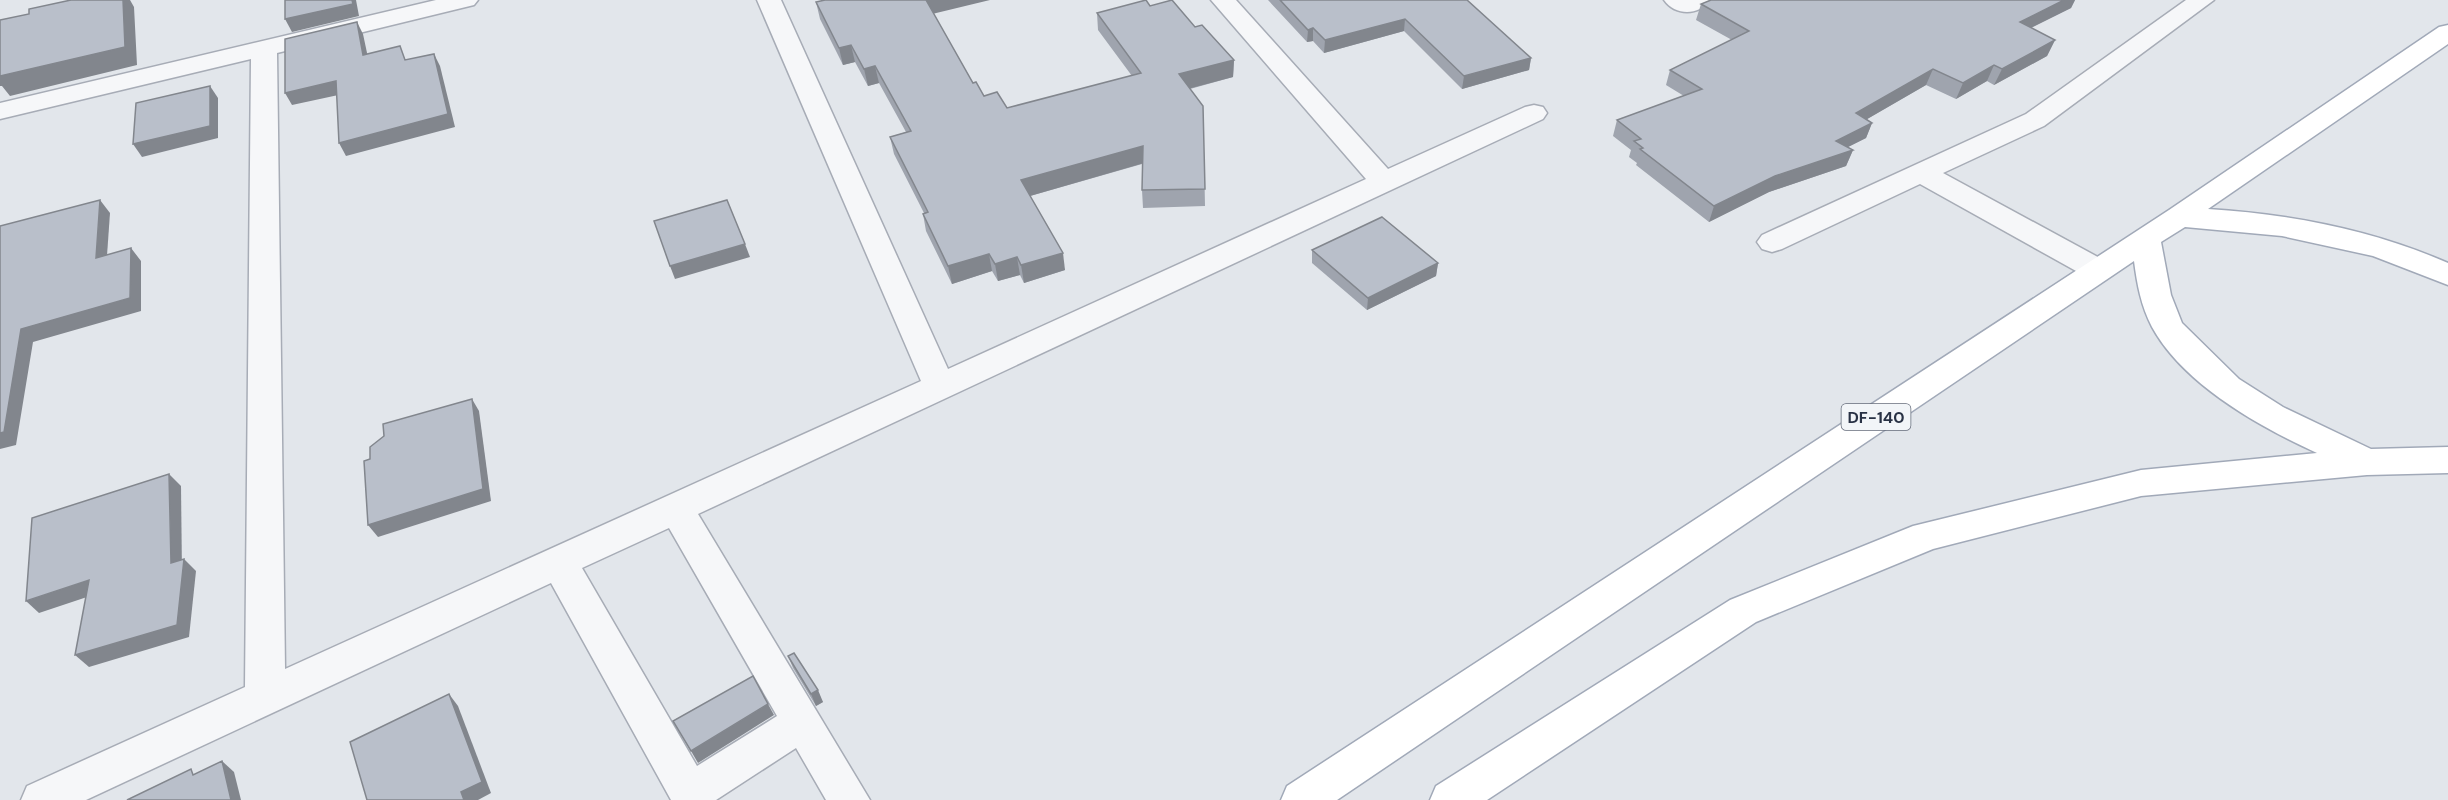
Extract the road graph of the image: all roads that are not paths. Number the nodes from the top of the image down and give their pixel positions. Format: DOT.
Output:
graph roads {
  1 [pos="466,0"];
  2 [pos="769,0"];
  3 [pos="1223,0"];
  4 [pos="1676,0"];
  5 [pos="1698,0"];
  6 [pos="2202,0"];
  7 [pos="2448,32"];
  8 [pos="264,48"];
  9 [pos="0,111"];
  10 [pos="1534,112"];
  11 [pos="1918,172"];
  12 [pos="1384,182"];
  13 [pos="2179,217"];
  14 [pos="2146,239"];
  15 [pos="1772,242"];
  16 [pos="2096,269"];
  17 [pos="2448,275"];
  18 [pos="940,387"];
  19 [pos="2448,460"];
  20 [pos="2367,462"];
  21 [pos="675,507"];
  22 [pos="558,561"];
  23 [pos="265,696"];
  24 [pos="802,722"];
  25 [pos="690,797"];
  26 [pos="42,800"];
  27 [pos="849,800"];
  28 [pos="1302,800"];
  29 [pos="1451,800"];
  1 -- 8 [label="street"];
  2 -- 18 [label="street"];
  3 -- 12 [label="street"];
  4 -- 5 [label="street"];
  6 -- 11 [label="street"];
  7 -- 13 [label="main road, DF-140"];
  8 -- 9 [label="street"];
  8 -- 23 [label="street"];
  10 -- 12 [label="street"];
  11 -- 15 [label="street"];
  11 -- 16 [label="street"];
  12 -- 18 [label="street"];
  13 -- 14 [label="main road, DF-140"];
  13 -- 17 [label="main road"];
  14 -- 16 [label="main road, DF-140"];
  14 -- 20 [label="main road"];
  16 -- 28 [label="main road, DF-140"];
  18 -- 21 [label="street"];
  19 -- 20 [label="main road"];
  20 -- 29 [label="main road"];
  21 -- 22 [label="street"];
  21 -- 24 [label="street"];
  22 -- 23 [label="street"];
  22 -- 25 [label="street"];
  23 -- 26 [label="street"];
  24 -- 25 [label="street"];
  24 -- 27 [label="street"];
}
